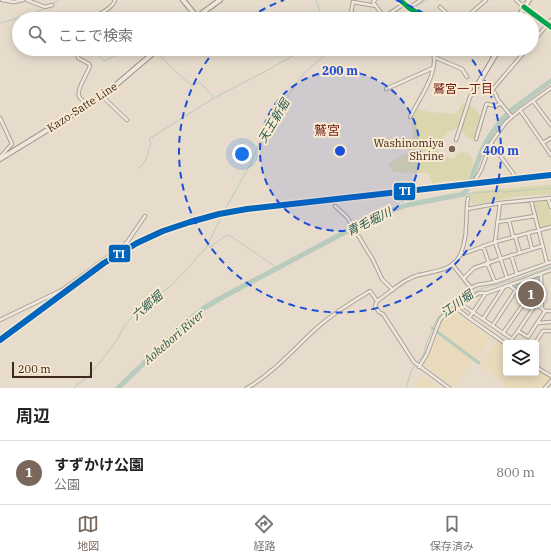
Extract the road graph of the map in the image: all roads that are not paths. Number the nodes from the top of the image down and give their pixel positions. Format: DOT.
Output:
graph roads {
  1 [pos="2,0"];
  2 [pos="23,0"];
  3 [pos="28,0"];
  4 [pos="115,0"];
  5 [pos="184,0"];
  6 [pos="220,0"];
  7 [pos="375,0"];
  8 [pos="400,0"];
  9 [pos="421,0"];
  10 [pos="486,0"];
  11 [pos="516,0"];
  12 [pos="528,0"];
  13 [pos="404,3"];
  14 [pos="52,5"];
  15 [pos="376,6"];
  16 [pos="440,6"];
  17 [pos="524,7"];
  18 [pos="409,8"];
  19 [pos="102,12"];
  20 [pos="191,12"];
  21 [pos="203,12"];
  22 [pos="351,12"];
  23 [pos="380,12"];
  24 [pos="391,12"];
  25 [pos="416,12"];
  26 [pos="446,12"];
  27 [pos="472,12"];
  28 [pos="521,12"];
  29 [pos="531,12"];
  30 [pos="539,18"];
  31 [pos="551,20"];
  32 [pos="549,26"];
  33 [pos="539,36"];
  34 [pos="78,56"];
  35 [pos="150,56"];
  36 [pos="495,56"];
  37 [pos="521,56"];
  38 [pos="434,57"];
  39 [pos="433,68"];
  40 [pos="467,77"];
  41 [pos="480,81"];
  42 [pos="386,89"];
  43 [pos="475,89"];
  44 [pos="551,89"];
  45 [pos="492,90"];
  46 [pos="103,96"];
  47 [pos="533,101"];
  48 [pos="501,104"];
  49 [pos="88,105"];
  50 [pos="520,110"];
  51 [pos="512,116"];
  52 [pos="410,117"];
  53 [pos="0,118"];
  54 [pos="127,120"];
  55 [pos="551,125"];
  56 [pos="551,138"];
  57 [pos="476,139"];
  58 [pos="456,140"];
  59 [pos="491,143"];
  60 [pos="543,143"];
  61 [pos="551,155"];
  62 [pos="0,158"];
  63 [pos="515,176"];
  64 [pos="474,182"];
  65 [pos="468,198"];
  66 [pos="550,198"];
  67 [pos="531,200"];
  68 [pos="500,203"];
  69 [pos="335,206"];
  70 [pos="551,207"];
  71 [pos="467,209"];
  72 [pos="145,216"];
  73 [pos="535,216"];
  74 [pos="509,220"];
  75 [pos="497,222"];
  76 [pos="551,227"];
  77 [pos="539,230"];
  78 [pos="528,233"];
  79 [pos="514,237"];
  80 [pos="495,242"];
  81 [pos="483,246"];
  82 [pos="542,246"];
  83 [pos="532,249"];
  84 [pos="520,253"];
  85 [pos="460,255"];
  86 [pos="511,256"];
  87 [pos="500,259"];
  88 [pos="551,262"];
  89 [pos="488,263"];
  90 [pos="547,263"];
  91 [pos="452,264"];
  92 [pos="551,270"];
  93 [pos="517,274"];
  94 [pos="541,274"];
  95 [pos="464,278"];
  96 [pos="507,278"];
  97 [pos="495,282"];
  98 [pos="509,285"];
  99 [pos="504,288"];
  100 [pos="393,290"];
  101 [pos="516,290"];
  102 [pos="486,293"];
  103 [pos="527,298"];
  104 [pos="377,301"];
  105 [pos="461,304"];
  106 [pos="536,304"];
  107 [pos="456,308"];
  108 [pos="542,308"];
  109 [pos="551,310"];
  110 [pos="545,311"];
  111 [pos="473,312"];
  112 [pos="468,318"];
  113 [pos="483,319"];
  114 [pos="0,320"];
  115 [pos="551,322"];
  116 [pos="537,323"];
  117 [pos="492,325"];
  118 [pos="518,331"];
  119 [pos="551,331"];
  120 [pos="503,333"];
  121 [pos="537,340"];
  122 [pos="503,342"];
  123 [pos="419,367"];
  124 [pos="539,369"];
  125 [pos="551,376"];
  126 [pos="551,381"];
  127 [pos="247,388"];
  128 [pos="449,388"];
  129 [pos="545,388"];
  1 -- 2 [label="street"];
  3 -- 14 [label="street"];
  4 -- 19 [label="street"];
  5 -- 20 [label="main road"];
  6 -- 21 [label="main road"];
  7 -- 15 [label="street"];
  8 -- 13 [label="main road"];
  9 -- 18 [label="street"];
  10 -- 27 [label="street"];
  11 -- 17 [label="street"];
  12 -- 17 [label="main road"];
  13 -- 18 [label="main road"];
  13 -- 24 [label="street"];
  15 -- 22 [label="street"];
  15 -- 23 [label="street"];
  16 -- 26 [label="street"];
  17 -- 28 [label="main road"];
  17 -- 29 [label="main road"];
  18 -- 25 [label="main road"];
  30 -- 32 [label="main road"];
  31 -- 32 [label="street"];
  32 -- 33 [label="street"];
  34 -- 49 [label="street"];
  35 -- 46 [label="main road, Kazo-Satte Line"];
  36 -- 41 [label="main road"];
  37 -- 45 [label="street"];
  38 -- 39 [label="street"];
  38 -- 40 [label="street"];
  39 -- 42 [label="street"];
  39 -- 52 [label="street"];
  41 -- 43 [label="main road"];
  41 -- 45 [label="street"];
  43 -- 58 [label="street"];
  44 -- 47 [label="street"];
  45 -- 48 [label="street"];
  46 -- 49 [label="main road, Kazo-Satte Line"];
  46 -- 54 [label="street"];
  47 -- 50 [label="street"];
  47 -- 55 [label="street"];
  48 -- 51 [label="street"];
  48 -- 57 [label="street"];
  49 -- 62 [label="main road, Kazo-Satte Line"];
  50 -- 51 [label="street"];
  50 -- 60 [label="street"];
  51 -- 59 [label="street"];
  53 -- 62 [label="street"];
  56 -- 60 [label="street"];
  59 -- 63 [label="street"];
  59 -- 64 [label="street"];
  60 -- 61 [label="street"];
  65 -- 71 [label="street"];
  66 -- 67 [label="street"];
  66 -- 70 [label="street"];
  67 -- 68 [label="street"];
  67 -- 73 [label="street"];
  68 -- 71 [label="street"];
  68 -- 75 [label="street"];
  69 -- 100 [label="street"];
  71 -- 85 [label="street"];
  72 -- 114 [label="street"];
  73 -- 74 [label="street"];
  73 -- 77 [label="street"];
  74 -- 75 [label="street"];
  74 -- 79 [label="street"];
  75 -- 80 [label="street"];
  76 -- 77 [label="street"];
  77 -- 78 [label="street"];
  77 -- 82 [label="street"];
  78 -- 79 [label="street"];
  78 -- 83 [label="street"];
  79 -- 80 [label="street"];
  79 -- 84 [label="street"];
  80 -- 81 [label="street"];
  80 -- 87 [label="street"];
  81 -- 85 [label="street"];
  81 -- 89 [label="street"];
  82 -- 83 [label="street"];
  82 -- 90 [label="street"];
  83 -- 84 [label="street"];
  84 -- 86 [label="street"];
  85 -- 91 [label="street"];
  86 -- 87 [label="street"];
  86 -- 93 [label="street"];
  87 -- 89 [label="street"];
  87 -- 96 [label="street"];
  88 -- 90 [label="street"];
  89 -- 95 [label="street"];
  89 -- 97 [label="street"];
  90 -- 93 [label="street"];
  91 -- 95 [label="street"];
  91 -- 100 [label="street"];
  92 -- 94 [label="street"];
  93 -- 96 [label="street"];
  94 -- 98 [label="street"];
  94 -- 108 [label="street"];
  95 -- 97 [label="street"];
  96 -- 97 [label="street"];
  98 -- 99 [label="street"];
  98 -- 101 [label="street"];
  99 -- 102 [label="street"];
  99 -- 113 [label="street"];
  100 -- 104 [label="street"];
  101 -- 103 [label="street"];
  101 -- 117 [label="street"];
  102 -- 105 [label="street"];
  102 -- 111 [label="street"];
  103 -- 106 [label="street"];
  103 -- 120 [label="street"];
  104 -- 123 [label="street"];
  104 -- 127 [label="street"];
  105 -- 107 [label="street"];
  105 -- 111 [label="street"];
  106 -- 108 [label="street"];
  106 -- 118 [label="street"];
  107 -- 112 [label="street"];
  107 -- 123 [label="street"];
  108 -- 110 [label="street"];
  109 -- 110 [label="street"];
  110 -- 116 [label="street"];
  111 -- 112 [label="street"];
  111 -- 113 [label="street"];
  112 -- 122 [label="street"];
  113 -- 117 [label="street"];
  115 -- 116 [label="street"];
  116 -- 118 [label="street"];
  117 -- 120 [label="street"];
  118 -- 120 [label="street"];
  119 -- 121 [label="street"];
  123 -- 128 [label="street"];
  124 -- 125 [label="street"];
  126 -- 129 [label="street"];
}
